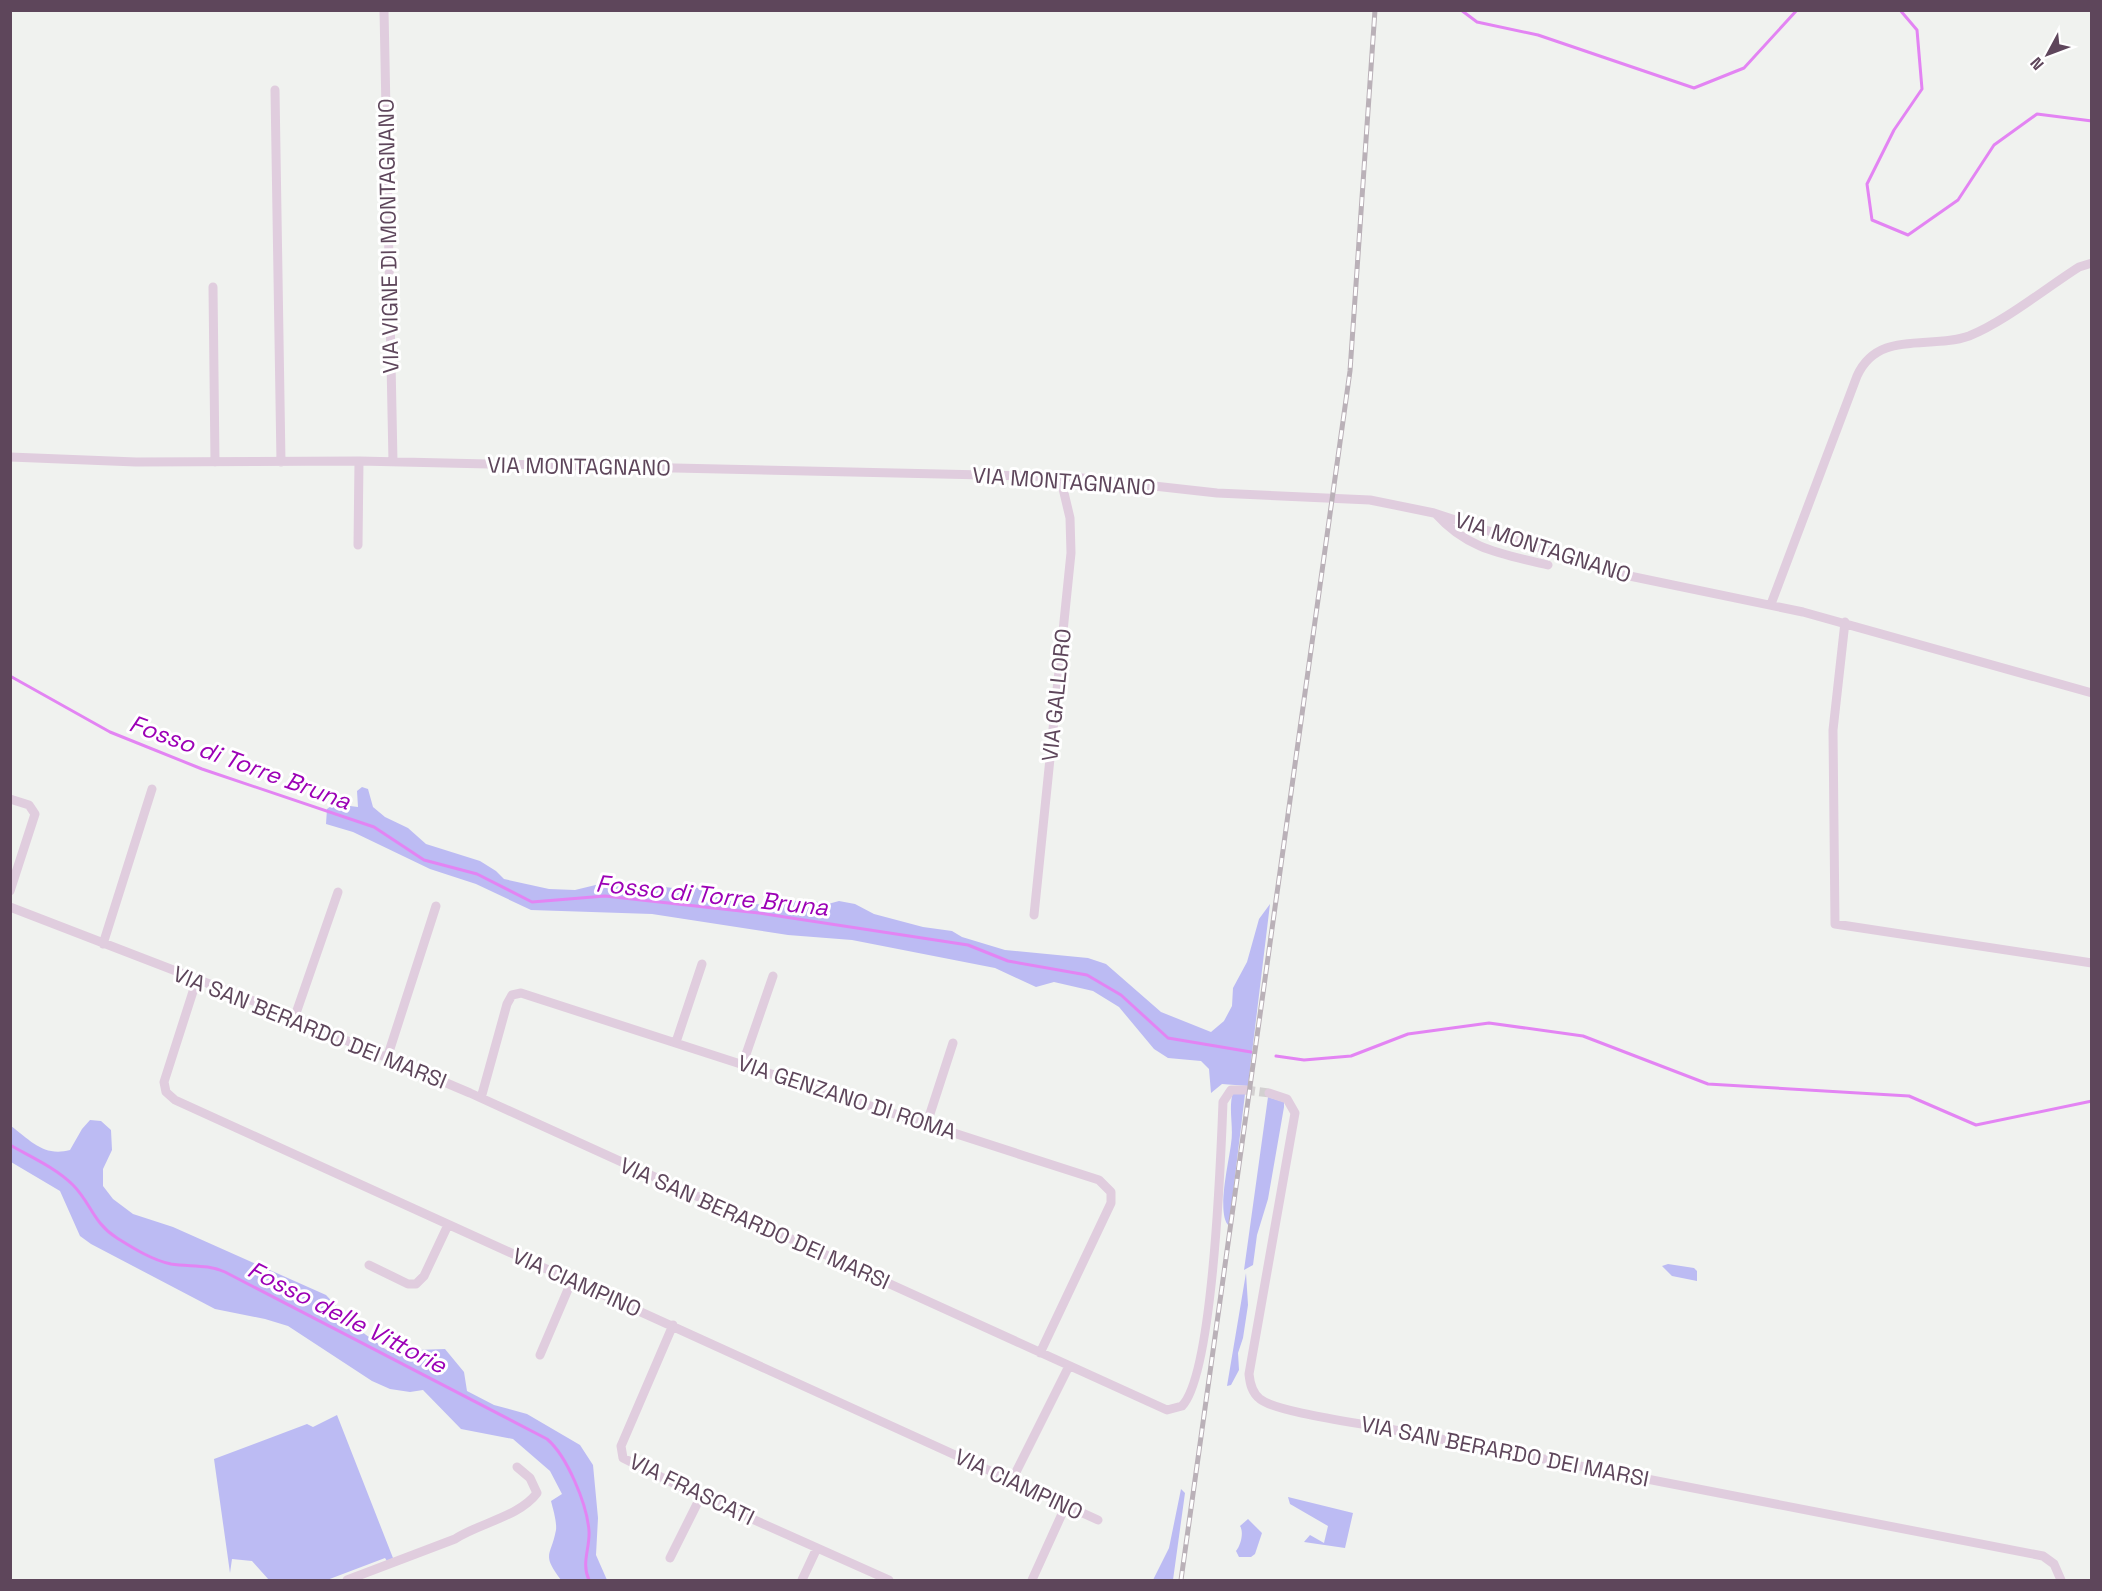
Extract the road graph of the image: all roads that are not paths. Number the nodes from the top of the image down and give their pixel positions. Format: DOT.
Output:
graph roads {
  1 [pos="384,10"];
  2 [pos="274,90"];
  3 [pos="2091,263"];
  4 [pos="213,287"];
  5 [pos="10,457"];
  6 [pos="359,461"];
  7 [pos="215,462"];
  8 [pos="281,462"];
  9 [pos="393,462"];
  10 [pos="1060,476"];
  11 [pos="1434,513"];
  12 [pos="358,545"];
  13 [pos="1548,565"];
  14 [pos="1771,604"];
  15 [pos="1845,622"];
  16 [pos="2091,693"];
  17 [pos="153,789"];
  18 [pos="10,799"];
  19 [pos="10,891"];
  20 [pos="338,892"];
  21 [pos="436,906"];
  22 [pos="10,908"];
  23 [pos="1034,915"];
  24 [pos="103,944"];
  25 [pos="2091,963"];
  26 [pos="702,964"];
  27 [pos="772,976"];
  28 [pos="197,979"];
  29 [pos="294,1019"];
  30 [pos="676,1042"];
  31 [pos="953,1043"];
  32 [pos="387,1058"];
  33 [pos="743,1063"];
  34 [pos="1246,1090"];
  35 [pos="1269,1093"];
  36 [pos="481,1098"];
  37 [pos="927,1123"];
  38 [pos="448,1225"];
  39 [pos="369,1265"];
  40 [pos="572,1280"];
  41 [pos="674,1325"];
  42 [pos="1040,1353"];
  43 [pos="540,1354"];
  44 [pos="1069,1366"];
  45 [pos="517,1467"];
  46 [pos="1012,1480"];
  47 [pos="701,1496"];
  48 [pos="1066,1505"];
  49 [pos="1098,1520"];
  50 [pos="817,1548"];
  51 [pos="670,1558"];
  52 [pos="347,1581"];
  53 [pos="802,1581"];
  54 [pos="889,1581"];
  55 [pos="1032,1581"];
  56 [pos="2061,1581"];
  1 -- 9 [label="street, VIA VIGNE DI MONTAGNANO"];
  2 -- 8 [label="street"];
  3 -- 14 [label="street"];
  4 -- 7 [label="street"];
  5 -- 7 [label="street, VIA MONTAGNANO"];
  6 -- 8 [label="street, VIA MONTAGNANO"];
  6 -- 9 [label="street, VIA MONTAGNANO"];
  6 -- 12 [label="street"];
  7 -- 8 [label="street, VIA MONTAGNANO"];
  9 -- 10 [label="street, VIA MONTAGNANO"];
  10 -- 11 [label="street, VIA MONTAGNANO"];
  10 -- 23 [label="street, VIA GALLORO"];
  11 -- 13 [label="street"];
  11 -- 14 [label="street, VIA MONTAGNANO"];
  14 -- 15 [label="street, VIA MONTAGNANO"];
  15 -- 16 [label="street, VIA MONTAGNANO"];
  15 -- 25 [label="street"];
  17 -- 24 [label="street"];
  18 -- 19 [label="street"];
  20 -- 29 [label="street"];
  21 -- 32 [label="street"];
  22 -- 24 [label="street, VIA SAN BERARDO DEI MARSI"];
  24 -- 28 [label="street, VIA SAN BERARDO DEI MARSI"];
  26 -- 30 [label="street"];
  27 -- 33 [label="street"];
  28 -- 29 [label="street, VIA SAN BERARDO DEI MARSI"];
  28 -- 38 [label="street, VIA CIAMPINO"];
  29 -- 32 [label="street, VIA SAN BERARDO DEI MARSI"];
  30 -- 33 [label="street, VIA GENZANO DI ROMA"];
  30 -- 36 [label="street, VIA GENZANO DI ROMA"];
  31 -- 37 [label="street"];
  32 -- 36 [label="street, VIA SAN BERARDO DEI MARSI"];
  33 -- 37 [label="street, VIA GENZANO DI ROMA"];
  34 -- 44 [label="street, VIA SAN BERARDO DEI MARSI"];
  35 -- 56 [label="street, VIA SAN BERARDO DEI MARSI"];
  36 -- 42 [label="street, VIA SAN BERARDO DEI MARSI"];
  37 -- 42 [label="street, VIA GENZANO DI ROMA"];
  38 -- 39 [label="street"];
  38 -- 40 [label="street, VIA CIAMPINO"];
  40 -- 41 [label="street, VIA CIAMPINO"];
  40 -- 43 [label="street"];
  41 -- 46 [label="street, VIA CIAMPINO"];
  41 -- 47 [label="street, VIA FRASCATI"];
  42 -- 44 [label="street, VIA SAN BERARDO DEI MARSI"];
  44 -- 46 [label="street"];
  45 -- 52 [label="street"];
  46 -- 48 [label="street, VIA CIAMPINO"];
  47 -- 50 [label="street, VIA FRASCATI"];
  47 -- 51 [label="street"];
  48 -- 49 [label="street, VIA CIAMPINO"];
  48 -- 55 [label="street"];
  50 -- 53 [label="street"];
  50 -- 54 [label="street, VIA FRASCATI"];
}
